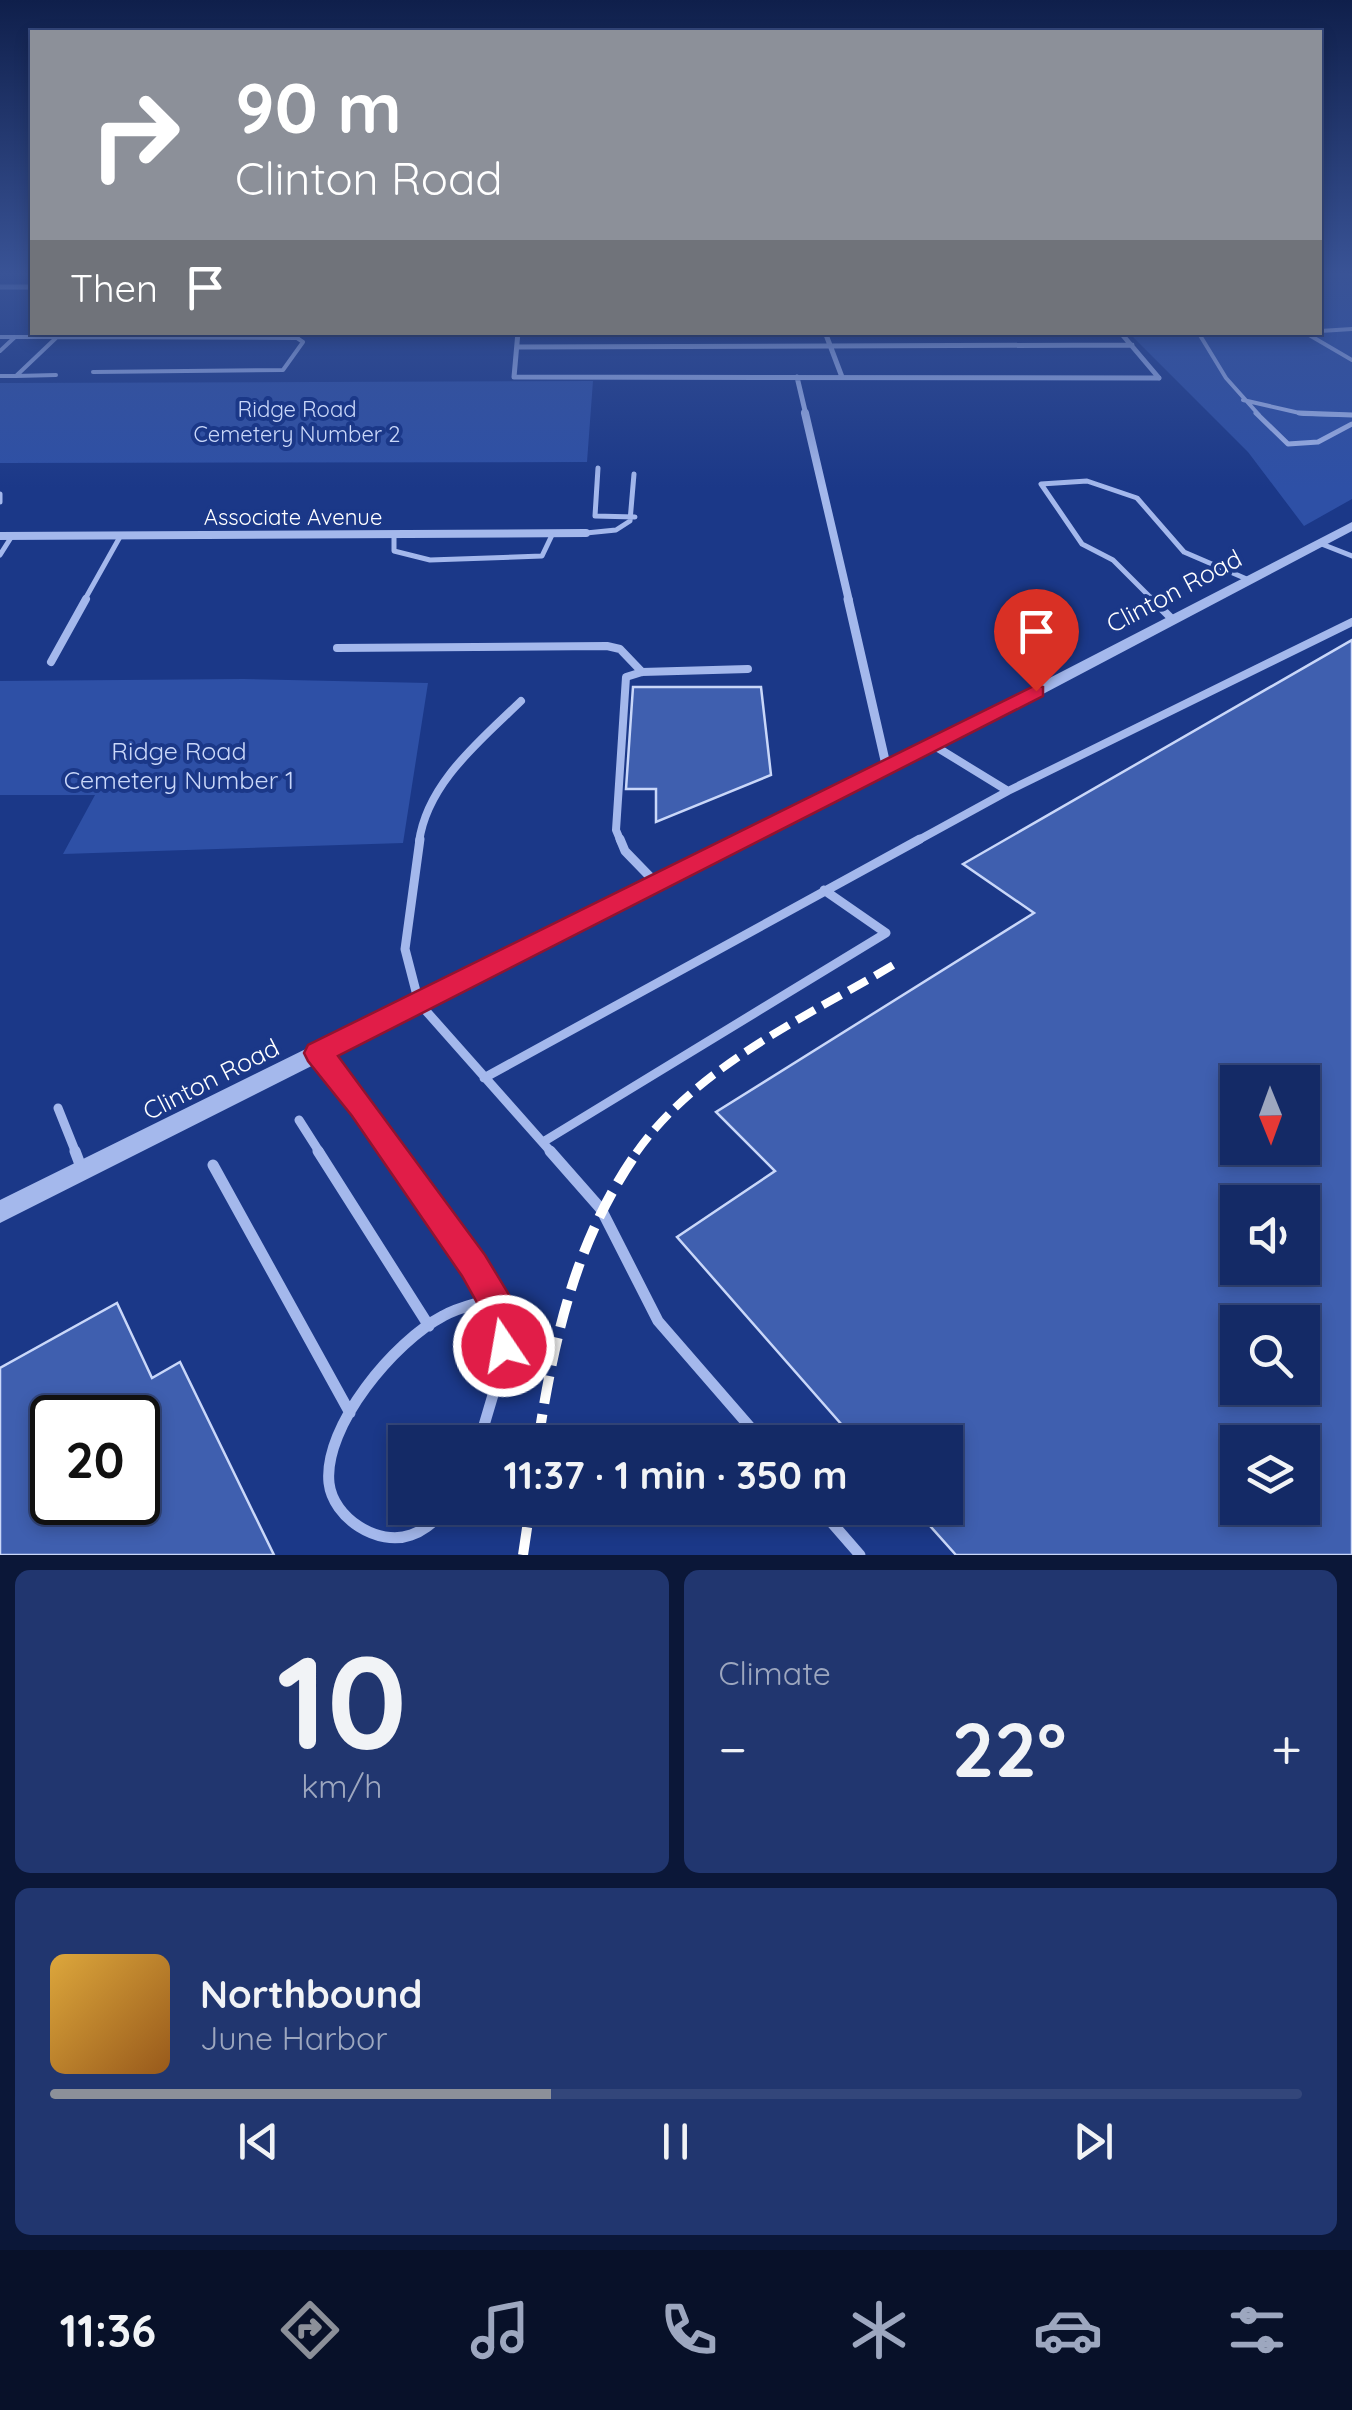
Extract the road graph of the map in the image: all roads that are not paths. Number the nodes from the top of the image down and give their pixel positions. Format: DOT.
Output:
graph roads {
  1 [pos="50,344"];
  2 [pos="302,344"];
  3 [pos="517,344"];
  4 [pos="1203,344"];
  5 [pos="1324,344"];
  6 [pos="1132,345"];
  7 [pos="829,346"];
  8 [pos="517,347"];
  9 [pos="1352,360"];
  10 [pos="93,372"];
  11 [pos="56,375"];
  12 [pos="0,376"];
  13 [pos="16,376"];
  14 [pos="842,377"];
  15 [pos="797,378"];
  16 [pos="1241,400"];
  17 [pos="1352,416"];
  18 [pos="1352,424"];
  19 [pos="598,468"];
  20 [pos="634,474"];
  21 [pos="0,494"];
  22 [pos="0,502"];
  23 [pos="635,516"];
  24 [pos="1352,526"];
  25 [pos="586,533"];
  26 [pos="394,534"];
  27 [pos="553,534"];
  28 [pos="0,536"];
  29 [pos="12,536"];
  30 [pos="121,536"];
  31 [pos="1319,543"];
  32 [pos="0,555"];
  33 [pos="1352,556"];
  34 [pos="1249,580"];
  35 [pos="1173,620"];
  36 [pos="1352,622"];
  37 [pos="338,648"];
  38 [pos="51,662"];
  39 [pos="748,669"];
  40 [pos="642,672"];
  41 [pos="521,700"];
  42 [pos="933,745"];
  43 [pos="887,769"];
  44 [pos="1008,791"];
  45 [pos="656,884"];
  46 [pos="824,890"];
  47 [pos="419,1003"];
  48 [pos="318,1053"];
  49 [pos="484,1078"];
  50 [pos="58,1108"];
  51 [pos="299,1120"];
  52 [pos="542,1142"];
  53 [pos="213,1166"];
  54 [pos="83,1171"];
  55 [pos="0,1212"];
  56 [pos="494,1298"];
  57 [pos="428,1326"];
  58 [pos="350,1413"];
  59 [pos="484,1425"];
  60 [pos="748,1425"];
  61 [pos="429,1525"];
  62 [pos="834,1525"];
  63 [pos="860,1555"];
  1 -- 13 [label="lane"];
  2 -- 10 [label="lane"];
  3 -- 8 [label="street"];
  4 -- 16 [label="lane"];
  5 -- 9 [label="lane"];
  6 -- 7 [label="street"];
  6 -- 14 [label="street"];
  7 -- 8 [label="street"];
  7 -- 14 [label="street"];
  8 -- 15 [label="street"];
  11 -- 13 [label="lane"];
  12 -- 13 [label="lane"];
  14 -- 15 [label="street"];
  15 -- 43 [label="street"];
  16 -- 17 [label="lane"];
  16 -- 18 [label="lane"];
  19 -- 23 [label="lane"];
  20 -- 23 [label="lane"];
  21 -- 22 [label="lane"];
  23 -- 25 [label="lane"];
  24 -- 31 [label="street, Clinton Road"];
  25 -- 27 [label="street, Associate Avenue"];
  26 -- 27 [label="street, Associate Avenue"];
  26 -- 27 [label="lane"];
  26 -- 30 [label="street, Associate Avenue"];
  28 -- 29 [label="street, Associate Avenue"];
  29 -- 30 [label="street, Associate Avenue"];
  29 -- 32 [label="lane"];
  30 -- 38 [label="lane"];
  31 -- 33 [label="lane"];
  31 -- 34 [label="street, Clinton Road"];
  34 -- 35 [label="street, Clinton Road"];
  34 -- 35 [label="lane"];
  35 -- 42 [label="street, Clinton Road"];
  36 -- 44 [label="lane"];
  37 -- 40 [label="lane"];
  39 -- 40 [label="lane"];
  40 -- 45 [label="lane"];
  41 -- 47 [label="lane"];
  42 -- 43 [label="street, Clinton Road"];
  42 -- 44 [label="lane"];
  43 -- 45 [label="street, Clinton Road"];
  44 -- 46 [label="lane"];
  45 -- 47 [label="street, Clinton Road"];
  46 -- 49 [label="lane"];
  46 -- 52 [label="lane"];
  47 -- 48 [label="street, Clinton Road"];
  47 -- 49 [label="lane"];
  48 -- 54 [label="street, Clinton Road"];
  48 -- 56 [label="lane"];
  49 -- 52 [label="lane"];
  50 -- 54 [label="lane"];
  51 -- 57 [label="lane"];
  52 -- 60 [label="lane"];
  53 -- 58 [label="lane"];
  54 -- 55 [label="street, Clinton Road"];
  56 -- 57 [label="lane"];
  56 -- 59 [label="lane"];
  57 -- 58 [label="lane"];
  58 -- 61 [label="lane"];
  62 -- 63 [label="lane"];
}
